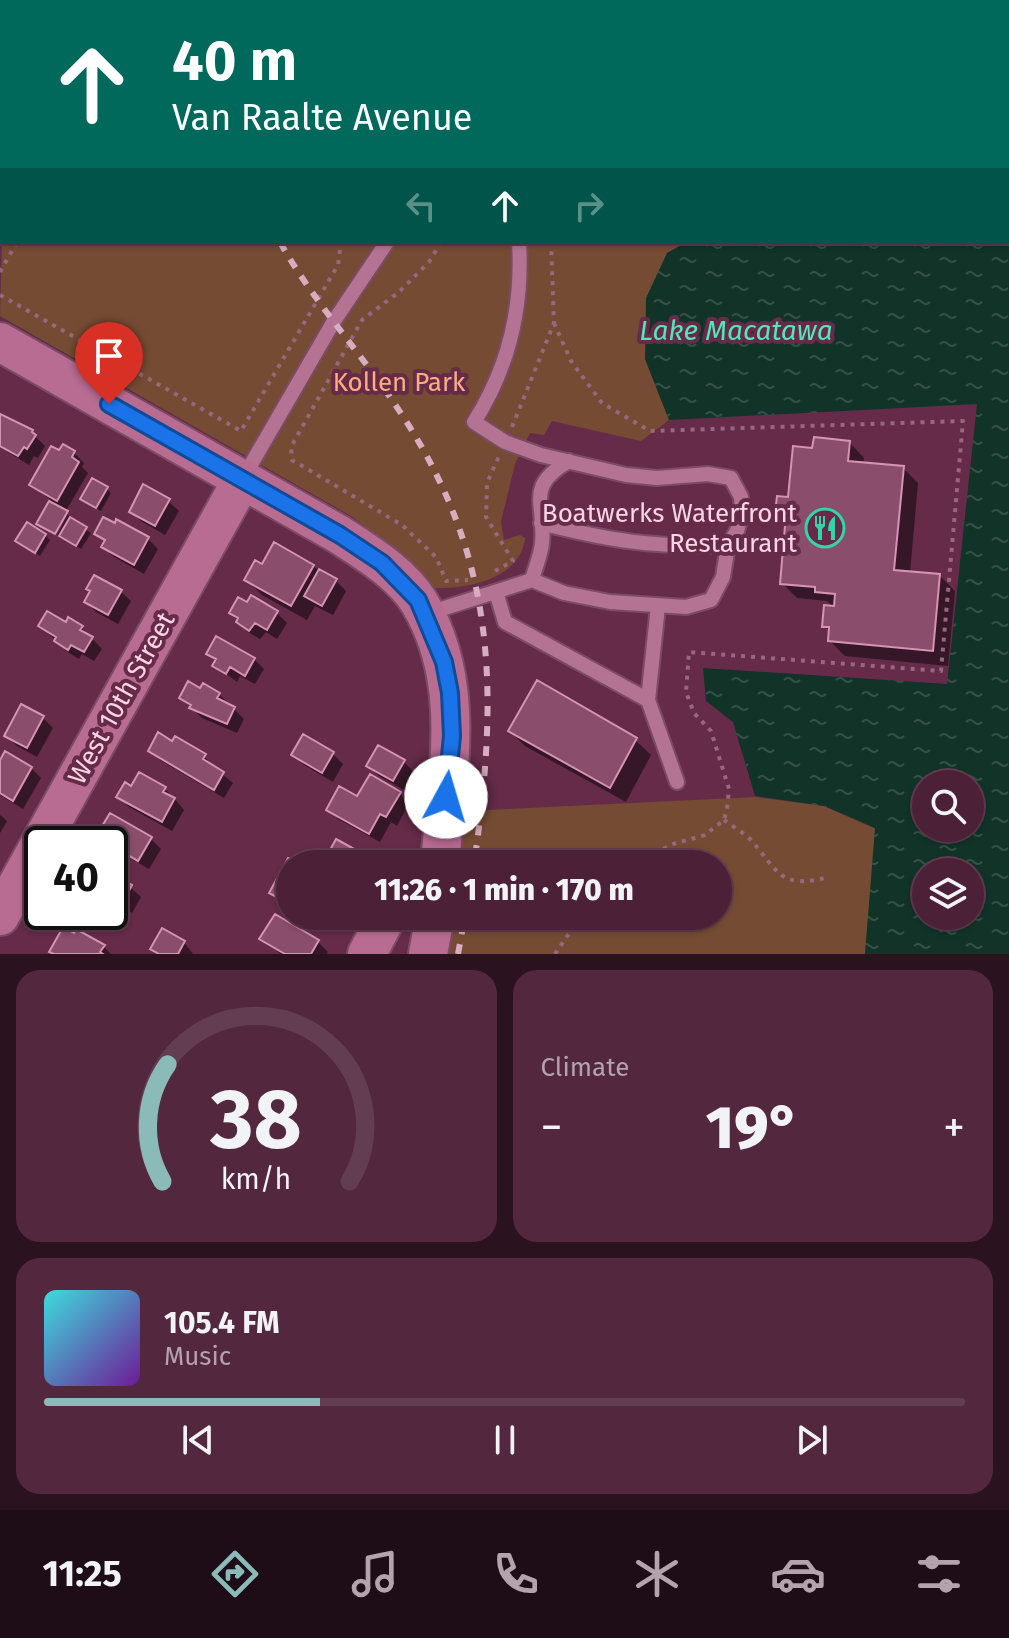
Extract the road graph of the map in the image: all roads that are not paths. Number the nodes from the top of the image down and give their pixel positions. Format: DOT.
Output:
graph roads {
  1 [pos="386,244"];
  2 [pos="519,244"];
  3 [pos="0,342"];
  4 [pos="569,461"];
  5 [pos="242,480"];
  6 [pos="541,523"];
  7 [pos="728,545"];
  8 [pos="532,580"];
  9 [pos="496,592"];
  10 [pos="658,606"];
  11 [pos="424,615"];
  12 [pos="648,700"];
  13 [pos="677,782"];
  14 [pos="441,846"];
  15 [pos="0,916"];
  16 [pos="380,930"];
  17 [pos="432,930"];
  18 [pos="367,954"];
  19 [pos="428,954"];
  1 -- 5 [label="lane"];
  2 -- 4 [label="lane"];
  3 -- 5 [label="street"];
  4 -- 6 [label="lane"];
  4 -- 7 [label="lane"];
  5 -- 11 [label="street"];
  5 -- 15 [label="street, West 10th Street"];
  6 -- 7 [label="lane"];
  6 -- 8 [label="lane"];
  7 -- 10 [label="lane"];
  8 -- 9 [label="lane"];
  8 -- 10 [label="lane"];
  9 -- 11 [label="lane"];
  9 -- 12 [label="lane"];
  10 -- 12 [label="lane"];
  11 -- 14 [label="street"];
  12 -- 13 [label="lane"];
  16 -- 18 [label="street"];
  17 -- 19 [label="street"];
}
